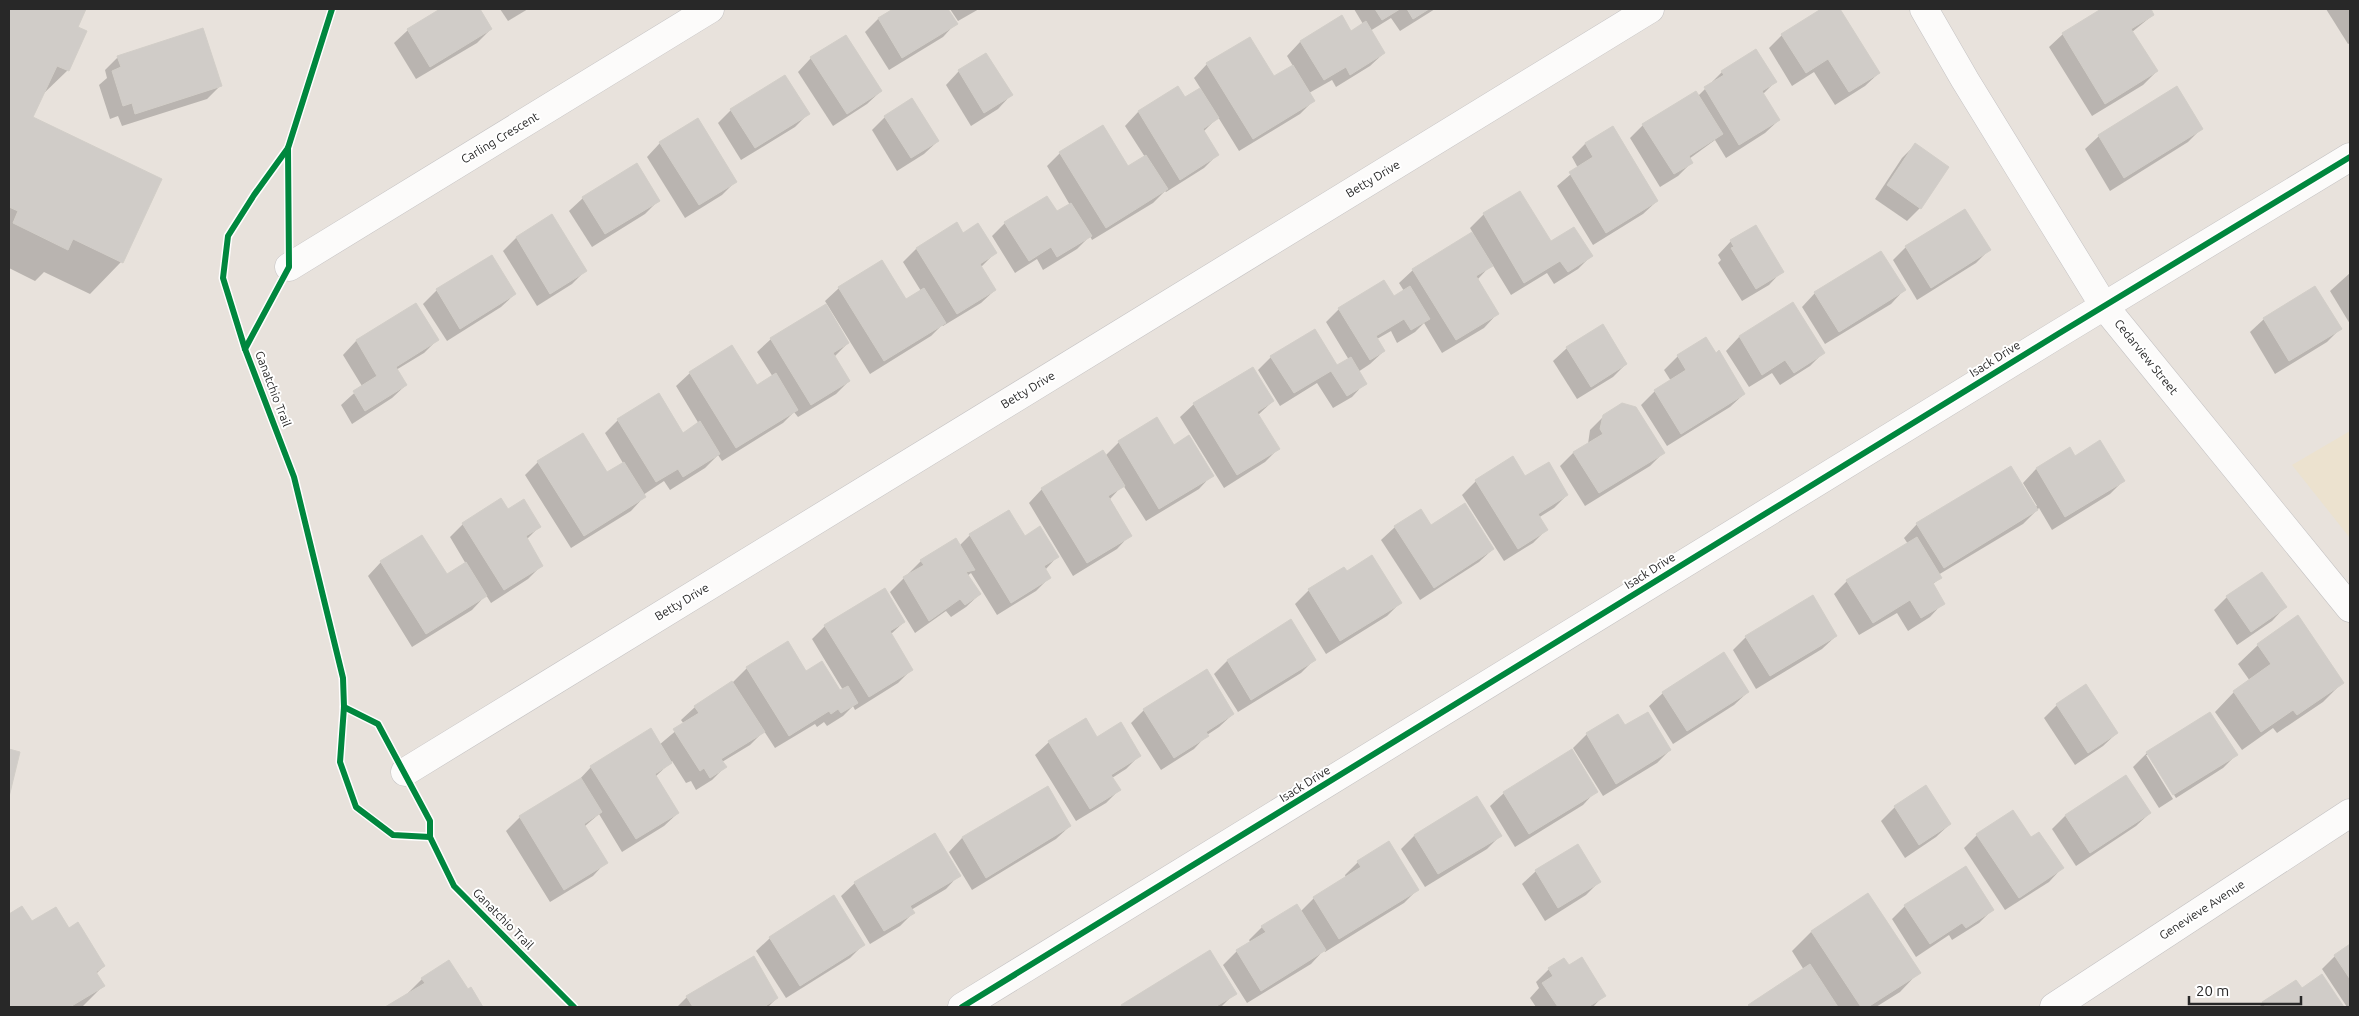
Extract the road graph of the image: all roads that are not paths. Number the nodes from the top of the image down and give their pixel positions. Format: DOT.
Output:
graph roads {
  1 [pos="710,9"];
  2 [pos="1650,9"];
  3 [pos="1924,9"];
  4 [pos="2350,157"];
  5 [pos="289,267"];
  6 [pos="2104,306"];
  7 [pos="2350,608"];
  8 [pos="405,772"];
  9 [pos="2350,813"];
  10 [pos="962,1007"];
  11 [pos="2054,1007"];
  1 -- 5 [label="street, Carling Crescent"];
  2 -- 8 [label="street, Betty Drive"];
  3 -- 6 [label="street, Cedarview Street"];
  4 -- 6 [label="street, Isack Drive"];
  6 -- 7 [label="street, Cedarview Street"];
  6 -- 10 [label="street, Isack Drive"];
  9 -- 11 [label="street, Genevieve Avenue"];
}
